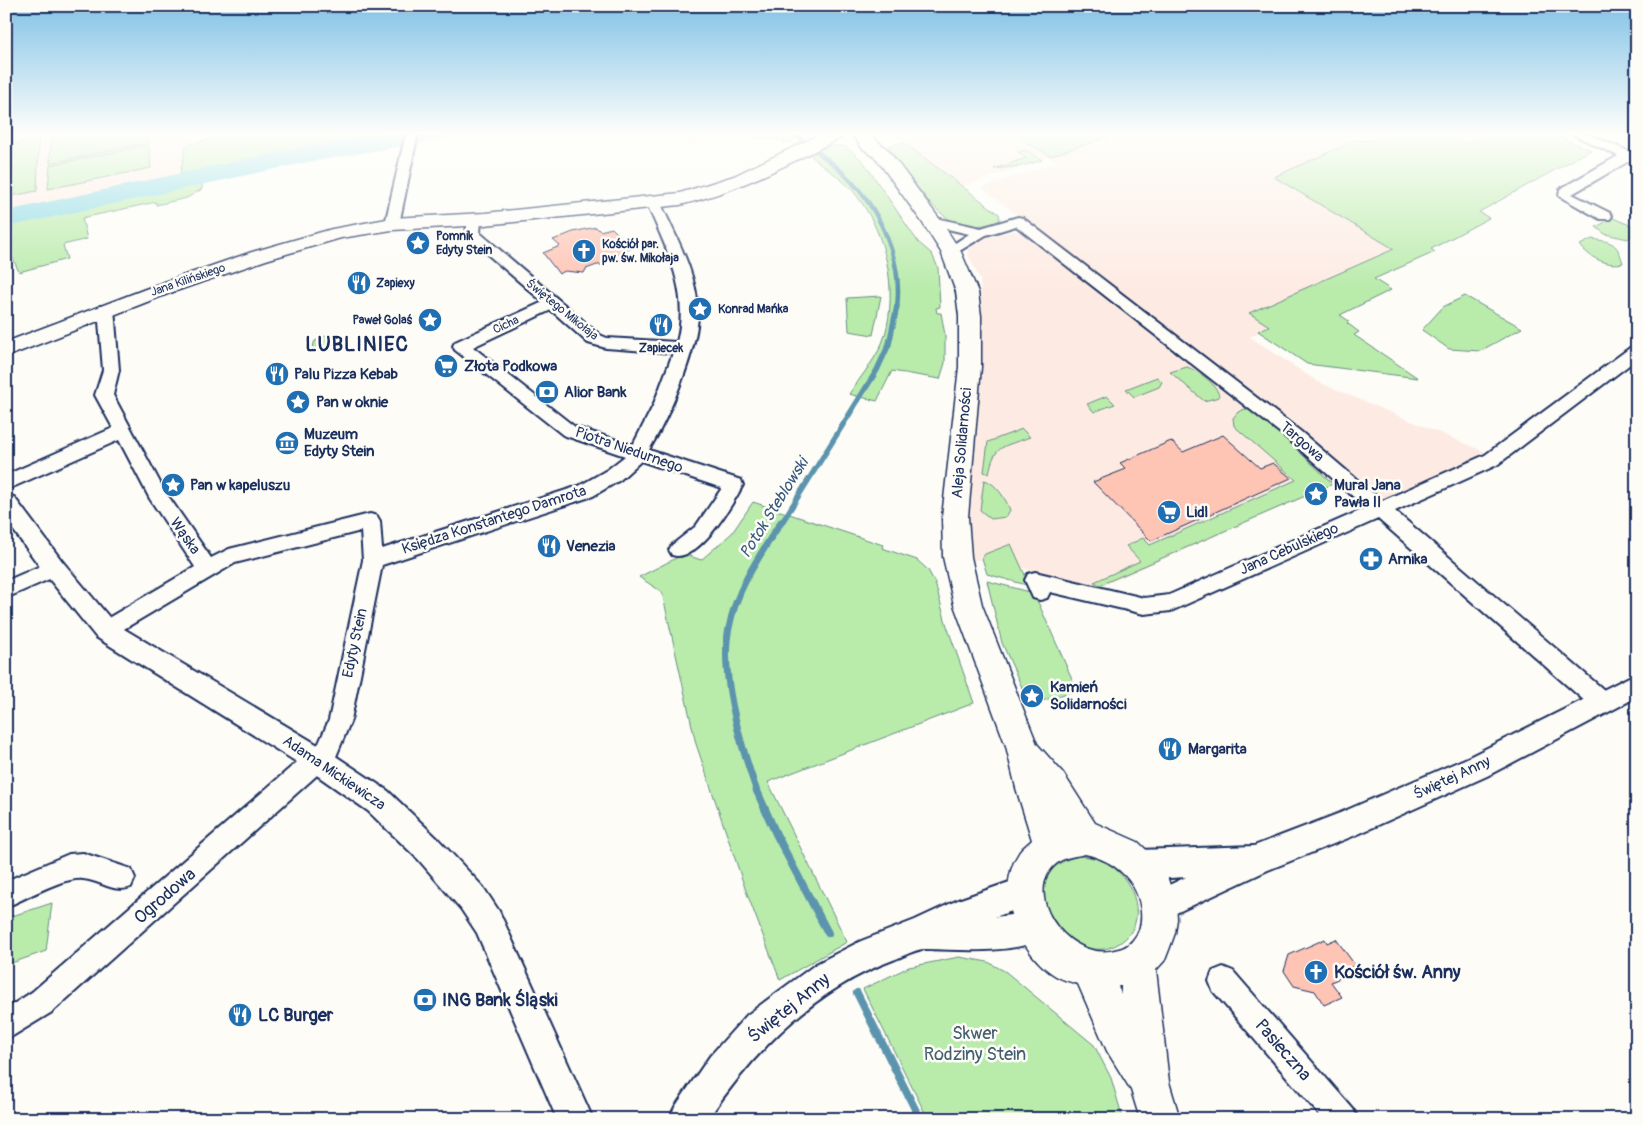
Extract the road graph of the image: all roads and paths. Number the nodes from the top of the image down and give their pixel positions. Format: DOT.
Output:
graph roads {
  1 [pos="396,186"];
  2 [pos="731,186"];
  3 [pos="905,186"];
  4 [pos="1578,186"];
  5 [pos="654,204"];
  6 [pos="1606,216"];
  7 [pos="931,221"];
  8 [pos="384,225"];
  9 [pos="474,227"];
  10 [pos="982,232"];
  11 [pos="452,246"];
  12 [pos="951,252"];
  13 [pos="552,304"];
  14 [pos="106,309"];
  15 [pos="461,346"];
  16 [pos="682,348"];
  17 [pos="6,350"];
  18 [pos="1637,351"];
  19 [pos="123,431"];
  20 [pos="638,453"];
  21 [pos="6,483"];
  22 [pos="6,503"];
  23 [pos="1377,509"];
  24 [pos="370,521"];
  25 [pos="679,550"];
  26 [pos="372,560"];
  27 [pos="54,568"];
  28 [pos="207,568"];
  29 [pos="6,590"];
  30 [pos="1040,592"];
  31 [pos="105,630"];
  32 [pos="1637,684"];
  33 [pos="1603,703"];
  34 [pos="1022,746"];
  35 [pos="318,760"];
  36 [pos="1085,837"];
  37 [pos="1051,844"];
  38 [pos="1260,858"];
  39 [pos="1139,865"];
  40 [pos="122,878"];
  41 [pos="1024,892"];
  42 [pos="6,894"];
  43 [pos="1159,906"];
  44 [pos="1034,928"];
  45 [pos="921,934"];
  46 [pos="1137,963"];
  47 [pos="1092,972"];
  48 [pos="1223,981"];
  49 [pos="6,1026"];
  50 [pos="1155,1100"];
  51 [pos="575,1119"];
  52 [pos="687,1119"];
  53 [pos="1343,1119"];
  1 -- 8 [label="street"];
  2 -- 5 [label="main road, Jana Kilińskiego"];
  3 -- 7 [label="main road, Aleja Solidarności"];
  4 -- 6 [label="street"];
  5 -- 9 [label="main road, Jana Kilińskiego"];
  5 -- 16 [label="street, Księdza Konstantego Damrota"];
  7 -- 10 [label="street, Targowa"];
  7 -- 12 [label="main road, Aleja Solidarności"];
  8 -- 9 [label="main road, Jana Kilińskiego"];
  8 -- 14 [label="main road, Jana Kilińskiego"];
  9 -- 11 [label="street"];
  9 -- 13 [label="street, Świętego Mikołaja"];
  10 -- 12 [label="street, Targowa"];
  10 -- 23 [label="street, Targowa"];
  12 -- 34 [label="main road, Aleja Solidarności"];
  13 -- 15 [label="street, Cicha"];
  13 -- 16 [label="street, Świętego Mikołaja"];
  14 -- 17 [label="main road, Jana Kilińskiego"];
  14 -- 19 [label="street, Wąska"];
  15 -- 20 [label="street, Piotra Niedurnego"];
  16 -- 20 [label="street, Księdza Konstantego Damrota"];
  18 -- 23 [label="street, Jana Cebulskiego"];
  19 -- 21 [label="street"];
  19 -- 28 [label="street, Wąska"];
  20 -- 25 [label="street, Piotra Niedurnego"];
  20 -- 26 [label="street, Księdza Konstantego Damrota"];
  22 -- 27 [label="street, Adama Mickiewicza"];
  23 -- 30 [label="street, Jana Cebulskiego"];
  23 -- 33 [label="street, Targowa"];
  24 -- 26 [label="street, Edyty Stein"];
  24 -- 28 [label="street, Wąska"];
  26 -- 35 [label="street, Edyty Stein"];
  27 -- 29 [label="street"];
  27 -- 31 [label="street, Adama Mickiewicza"];
  28 -- 31 [label="street"];
  31 -- 35 [label="street, Adama Mickiewicza"];
  32 -- 33 [label="street, Świętej Anny"];
  33 -- 38 [label="street, Świętej Anny"];
  34 -- 36 [label="main road, Aleja Solidarności"];
  34 -- 37 [label="main road, Aleja Solidarności"];
  35 -- 49 [label="street, Ogrodowa"];
  35 -- 51 [label="street, Adama Mickiewicza"];
  36 -- 37 [label="main road"];
  36 -- 39 [label="main road"];
  37 -- 41 [label="main road"];
  38 -- 39 [label="street, Świętej Anny"];
  38 -- 43 [label="street, Świętej Anny"];
  39 -- 43 [label="main road"];
  40 -- 42 [label="street"];
  41 -- 44 [label="main road"];
  41 -- 45 [label="street, Świętej Anny"];
  43 -- 46 [label="main road"];
  44 -- 45 [label="street, Świętej Anny"];
  44 -- 47 [label="main road"];
  45 -- 52 [label="street, Świętej Anny"];
  46 -- 47 [label="main road"];
  46 -- 50 [label="main road"];
  47 -- 50 [label="main road"];
  48 -- 53 [label="street, Pasieczna"];
}
